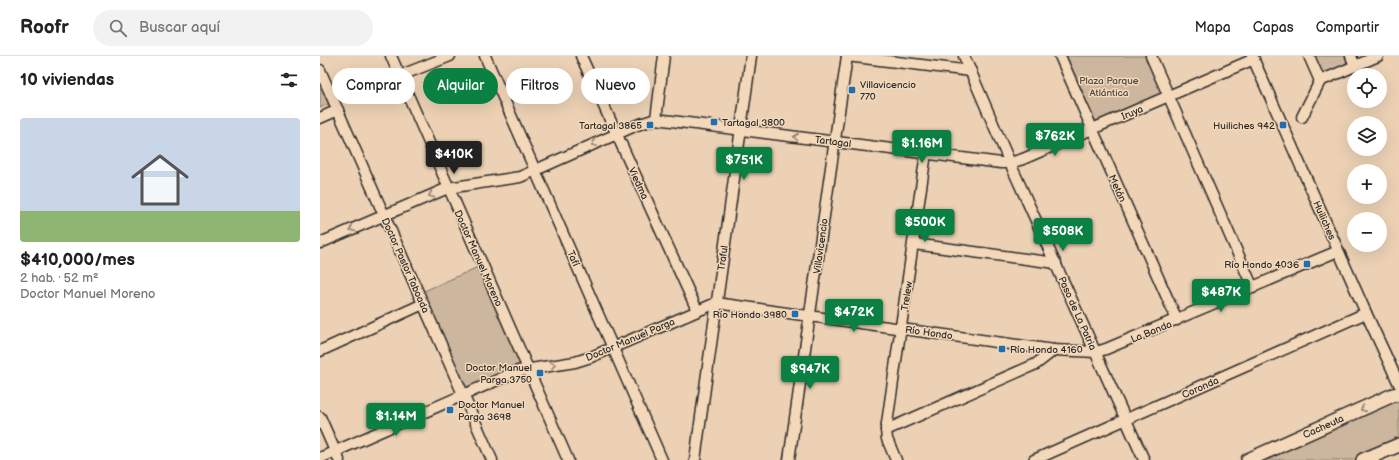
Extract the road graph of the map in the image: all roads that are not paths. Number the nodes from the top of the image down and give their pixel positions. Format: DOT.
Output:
graph roads {
  1 [pos="391,56"];
  2 [pos="450,56"];
  3 [pos="485,56"];
  4 [pos="581,56"];
  5 [pos="664,56"];
  6 [pos="751,56"];
  7 [pos="847,56"];
  8 [pos="964,56"];
  9 [pos="1060,56"];
  10 [pos="1151,56"];
  11 [pos="1310,56"];
  12 [pos="1350,56"];
  13 [pos="1378,56"];
  14 [pos="1253,58"];
  15 [pos="1355,66"];
  16 [pos="396,68"];
  17 [pos="320,70"];
  18 [pos="415,70"];
  19 [pos="971,71"];
  20 [pos="1320,80"];
  21 [pos="1168,96"];
  22 [pos="411,104"];
  23 [pos="338,110"];
  24 [pos="1302,117"];
  25 [pos="320,118"];
  26 [pos="656,119"];
  27 [pos="1092,129"];
  28 [pos="741,130"];
  29 [pos="616,134"];
  30 [pos="835,142"];
  31 [pos="926,154"];
  32 [pos="1010,162"];
  33 [pos="536,170"];
  34 [pos="448,188"];
  35 [pos="384,215"];
  36 [pos="320,243"];
  37 [pos="914,244"];
  38 [pos="1338,251"];
  39 [pos="1056,263"];
  40 [pos="1253,288"];
  41 [pos="716,303"];
  42 [pos="423,304"];
  43 [pos="697,310"];
  44 [pos="1366,313"];
  45 [pos="809,316"];
  46 [pos="1177,320"];
  47 [pos="901,328"];
  48 [pos="614,348"];
  49 [pos="1054,350"];
  50 [pos="320,351"];
  51 [pos="1096,352"];
  52 [pos="528,369"];
  53 [pos="1399,381"];
  54 [pos="1399,394"];
  55 [pos="464,395"];
  56 [pos="320,417"];
  57 [pos="1126,419"];
  58 [pos="886,430"];
  59 [pos="1399,445"];
  60 [pos="337,456"];
  61 [pos="320,458"];
  62 [pos="492,460"];
  63 [pos="568,460"];
  64 [pos="662,460"];
  65 [pos="695,460"];
  66 [pos="789,460"];
  67 [pos="896,460"];
  68 [pos="1034,460"];
  69 [pos="1144,460"];
  70 [pos="1248,460"];
  71 [pos="1363,460"];
  1 -- 16 [label="street, Doctor Manuel Moreno"];
  2 -- 18 [label="street"];
  3 -- 33 [label="street, Tafí"];
  4 -- 29 [label="street, Viedma"];
  5 -- 26 [label="street"];
  6 -- 28 [label="street, Traful"];
  7 -- 19 [label="street"];
  7 -- 30 [label="street, Villavicencio"];
  8 -- 19 [label="street, Paso de La Patria"];
  9 -- 27 [label="street, Metán"];
  10 -- 21 [label="street"];
  11 -- 20 [label="street"];
  12 -- 15 [label="street"];
  13 -- 15 [label="street"];
  14 -- 21 [label="street, Iruya"];
  14 -- 38 [label="street, Huiliches"];
  15 -- 20 [label="street"];
  17 -- 23 [label="street, Doctor Pastor Taboada"];
  19 -- 32 [label="street, Paso de La Patria"];
  20 -- 24 [label="street"];
  21 -- 27 [label="street, Iruya"];
  21 -- 40 [label="street"];
  22 -- 34 [label="street, Doctor Manuel Moreno"];
  23 -- 25 [label="street"];
  23 -- 35 [label="street, Doctor Pastor Taboada"];
  26 -- 28 [label="street, Tartagal"];
  26 -- 29 [label="street"];
  27 -- 32 [label="street, Iruya"];
  27 -- 46 [label="street, Metán"];
  30 -- 28 [label="street, Tartagal, one-way"];
  28 -- 41 [label="street, Traful"];
  29 -- 33 [label="street, one-way"];
  29 -- 43 [label="street, Viedma"];
  30 -- 31 [label="street, Tartagal"];
  30 -- 45 [label="street, Villavicencio"];
  31 -- 32 [label="street, Tartagal"];
  31 -- 37 [label="street, Trelew"];
  32 -- 39 [label="street, Paso de La Patria"];
  33 -- 34 [label="street"];
  33 -- 48 [label="street, Tafí"];
  34 -- 35 [label="street, one-way"];
  34 -- 52 [label="street, Doctor Manuel Moreno"];
  35 -- 36 [label="street, one-way"];
  35 -- 42 [label="street, Doctor Pastor Taboada"];
  37 -- 39 [label="street"];
  37 -- 47 [label="street, Trelew"];
  38 -- 40 [label="street, La Banda"];
  38 -- 44 [label="street, Huiliches"];
  39 -- 51 [label="street, Paso de La Patria"];
  40 -- 46 [label="street, La Banda"];
  41 -- 43 [label="street, Doctor Manuel Parga"];
  41 -- 45 [label="street, Río Hondo"];
  41 -- 65 [label="street, Traful"];
  42 -- 50 [label="street"];
  42 -- 55 [label="street, Doctor Pastor Taboada"];
  43 -- 48 [label="street, Doctor Manuel Parga"];
  44 -- 53 [label="street, Huiliches"];
  44 -- 57 [label="street, Coronda"];
  45 -- 47 [label="street, Río Hondo"];
  45 -- 66 [label="street, Villavicencio"];
  46 -- 51 [label="street, La Banda"];
  47 -- 49 [label="street, Río Hondo"];
  47 -- 58 [label="street, Trelew"];
  52 -- 48 [label="street, Doctor Manuel Parga, one-way"];
  48 -- 64 [label="street, Tafí"];
  49 -- 51 [label="street, Río Hondo"];
  49 -- 58 [label="street"];
  51 -- 57 [label="street, Paso de La Patria"];
  52 -- 55 [label="street, Doctor Manuel Parga"];
  52 -- 63 [label="street, Doctor Manuel Moreno"];
  54 -- 70 [label="street, Cacheuta, one-way"];
  55 -- 60 [label="street, Doctor Manuel Parga"];
  55 -- 62 [label="street, Doctor Pastor Taboada"];
  56 -- 60 [label="street"];
  57 -- 68 [label="street, Coronda"];
  57 -- 69 [label="street, Paso de La Patria"];
  58 -- 67 [label="street, Trelew"];
  59 -- 71 [label="street"];
  60 -- 61 [label="street, Doctor Manuel Parga"];
}
